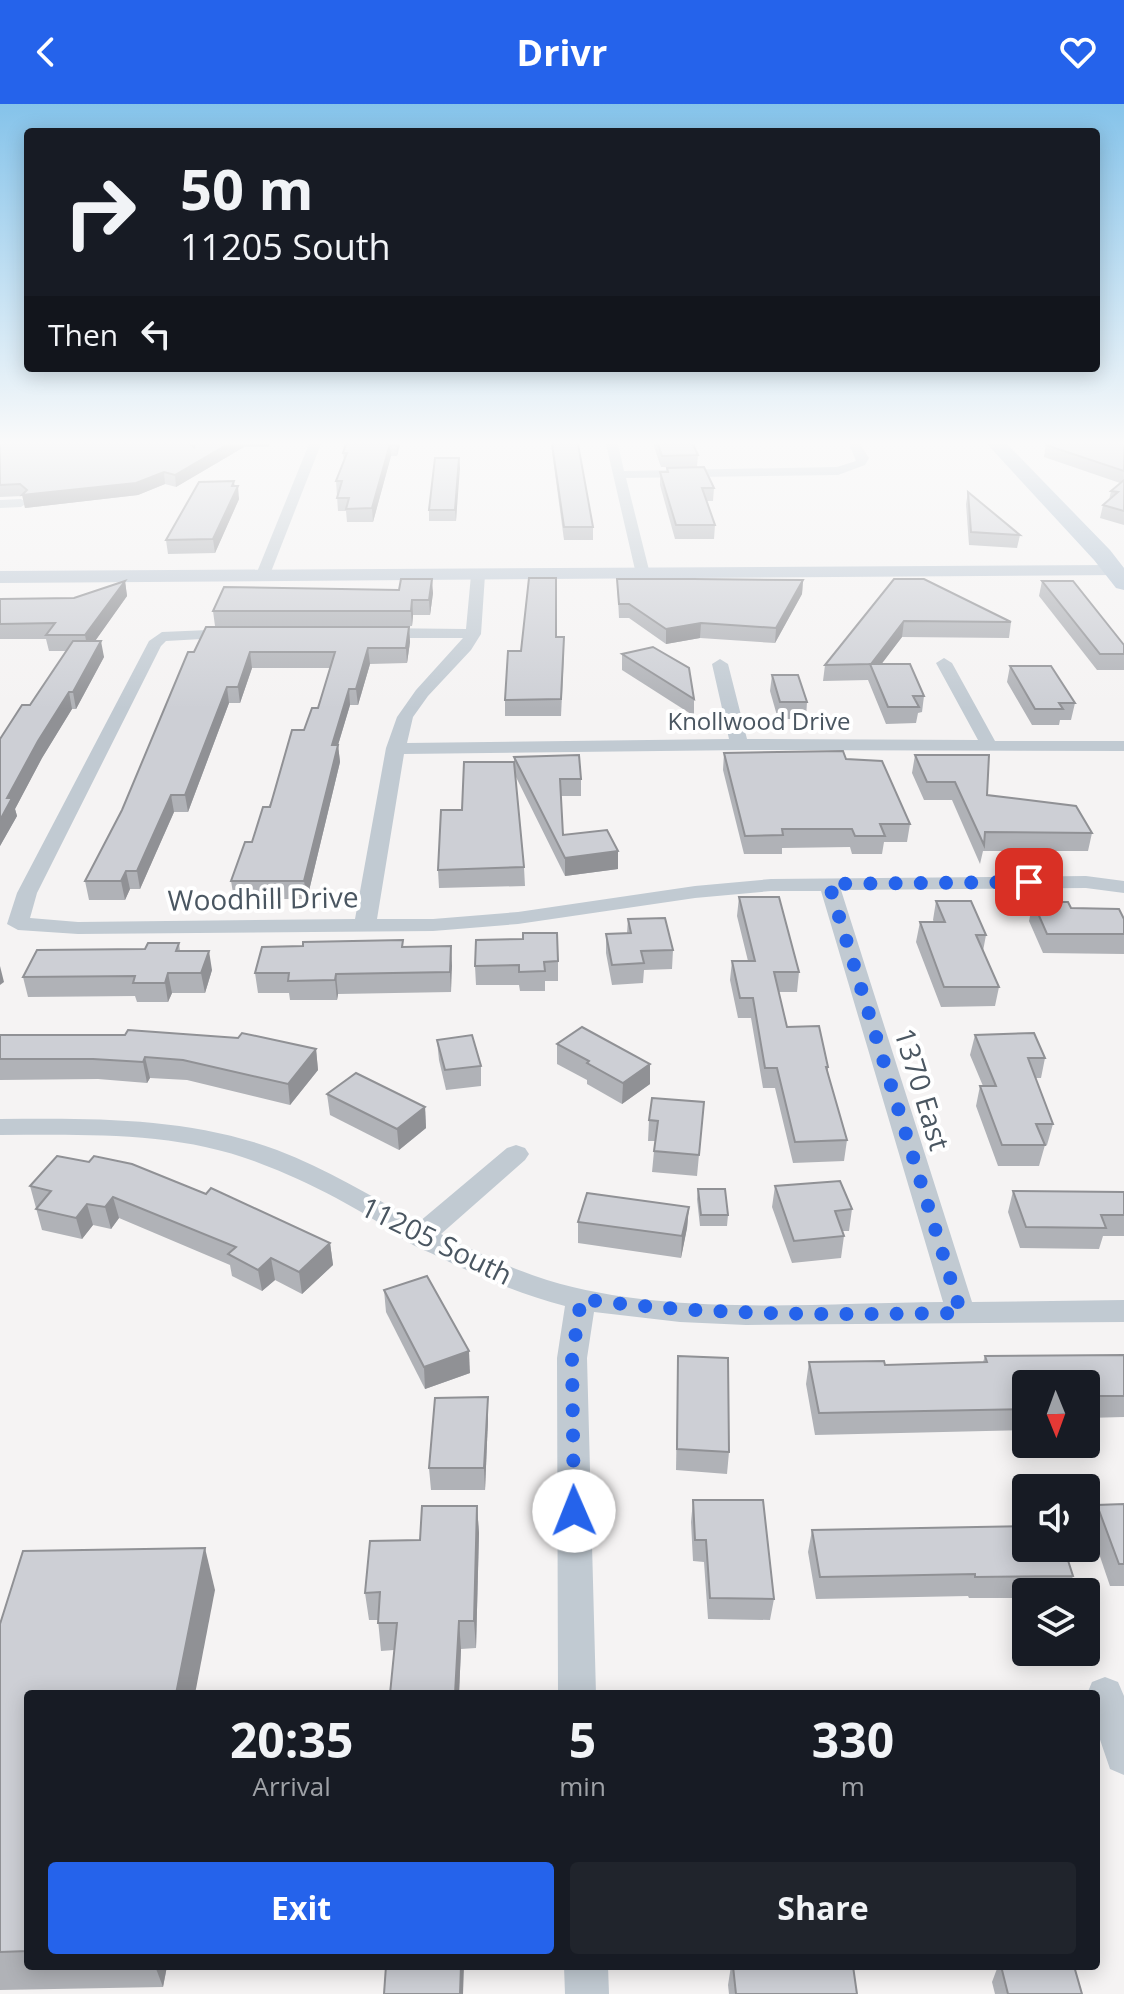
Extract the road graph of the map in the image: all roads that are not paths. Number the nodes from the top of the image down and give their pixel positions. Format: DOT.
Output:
graph roads {
  1 [pos="280,532"];
  2 [pos="633,532"];
  3 [pos="1080,532"];
  4 [pos="643,574"];
  5 [pos="478,575"];
  6 [pos="1121,575"];
  7 [pos="0,577"];
  8 [pos="262,577"];
  9 [pos="367,633"];
  10 [pos="243,634"];
  11 [pos="473,634"];
  12 [pos="944,663"];
  13 [pos="720,664"];
  14 [pos="739,744"];
  15 [pos="1124,746"];
  16 [pos="990,747"];
  17 [pos="395,748"];
  18 [pos="829,884"];
  19 [pos="1124,887"];
  20 [pos="365,925"];
  21 [pos="0,1127"];
  22 [pos="516,1154"];
  23 [pos="419,1237"];
  24 [pos="581,1299"];
  25 [pos="1124,1311"];
  26 [pos="961,1313"];
  27 [pos="577,1690"];
  28 [pos="1108,1695"];
  29 [pos="1124,1756"];
  30 [pos="586,1970"];
  31 [pos="587,1994"];
  1 -- 8 [label="street"];
  2 -- 4 [label="street"];
  3 -- 6 [label="main road"];
  4 -- 5 [label="main road"];
  4 -- 6 [label="main road"];
  5 -- 8 [label="main road"];
  5 -- 11 [label="street"];
  7 -- 8 [label="main road"];
  9 -- 11 [label="street"];
  10 -- 20 [label="street, Woodhill Drive"];
  11 -- 17 [label="street"];
  12 -- 16 [label="street"];
  13 -- 14 [label="street"];
  14 -- 16 [label="street, Knollwood Drive"];
  14 -- 17 [label="street, Knollwood Drive"];
  15 -- 16 [label="street, Knollwood Drive"];
  17 -- 20 [label="street"];
  18 -- 19 [label="street, Woodhill Drive"];
  18 -- 20 [label="street, Woodhill Drive"];
  18 -- 26 [label="street, 1370 East"];
  21 -- 23 [label="street, 11205 South"];
  22 -- 23 [label="street"];
  23 -- 24 [label="street, 11205 South"];
  24 -- 26 [label="street, 11205 South"];
  24 -- 27 [label="street"];
  25 -- 26 [label="street, 11205 South"];
  28 -- 29 [label="street"];
  30 -- 31 [label="street"];
}
